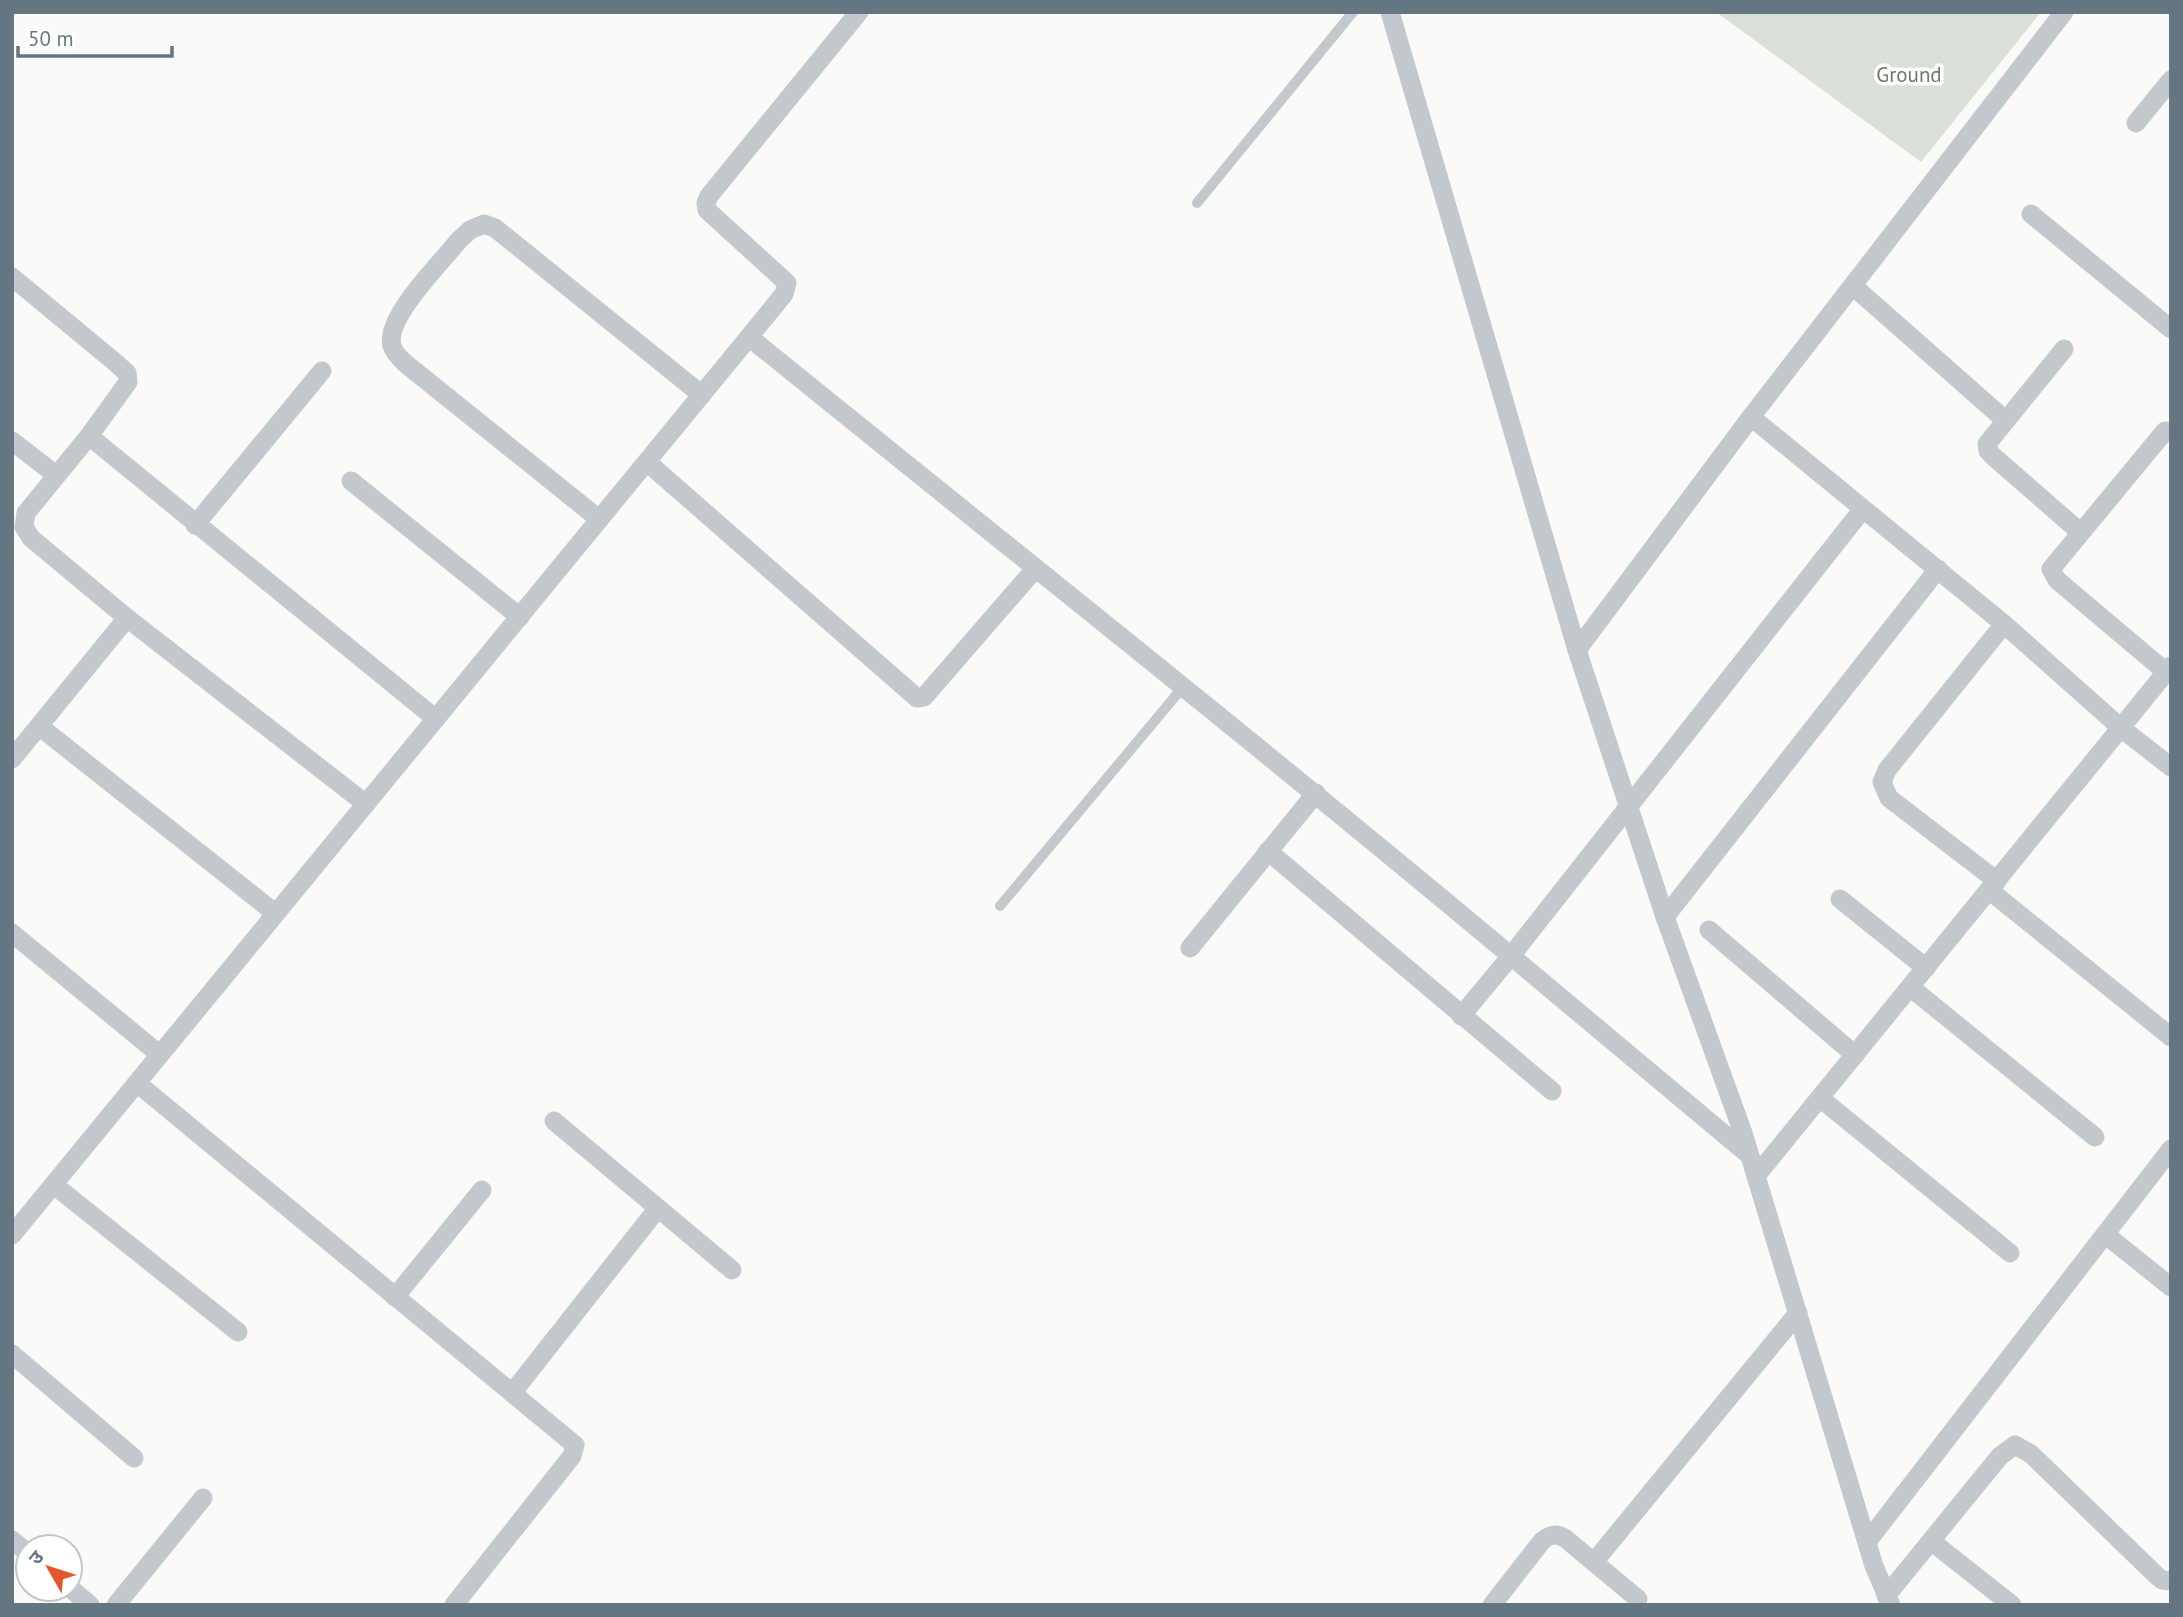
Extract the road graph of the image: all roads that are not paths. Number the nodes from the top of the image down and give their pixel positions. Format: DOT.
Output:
graph roads {
  1 [pos="859,12"];
  2 [pos="1353,12"];
  3 [pos="1390,12"];
  4 [pos="2064,12"];
  5 [pos="2171,80"];
  6 [pos="2136,123"];
  7 [pos="1197,203"];
  8 [pos="2031,215"];
  9 [pos="12,276"];
  10 [pos="1853,286"];
  11 [pos="2171,329"];
  12 [pos="750,337"];
  13 [pos="2064,349"];
  14 [pos="322,371"];
  15 [pos="702,395"];
  16 [pos="1751,417"];
  17 [pos="2005,420"];
  18 [pos="2165,431"];
  19 [pos="89,436"];
  20 [pos="12,441"];
  21 [pos="647,462"];
  22 [pos="56,475"];
  23 [pos="351,481"];
  24 [pos="1862,510"];
  25 [pos="599,519"];
  26 [pos="195,525"];
  27 [pos="2080,533"];
  28 [pos="1035,569"];
  29 [pos="1938,569"];
  30 [pos="520,617"];
  31 [pos="127,618"];
  32 [pos="2004,624"];
  33 [pos="1577,650"];
  34 [pos="2169,669"];
  35 [pos="1183,687"];
  36 [pos="436,719"];
  37 [pos="39,726"];
  38 [pos="2122,728"];
  39 [pos="12,759"];
  40 [pos="2171,766"];
  41 [pos="1316,793"];
  42 [pos="366,804"];
  43 [pos="1629,809"];
  44 [pos="1268,851"];
  45 [pos="1993,886"];
  46 [pos="1840,898"];
  47 [pos="1000,906"];
  48 [pos="275,914"];
  49 [pos="1665,917"];
  50 [pos="1709,930"];
  51 [pos="12,933"];
  52 [pos="1189,948"];
  53 [pos="1511,956"];
  54 [pos="1926,968"];
  55 [pos="1910,987"];
  56 [pos="1461,1016"];
  57 [pos="2171,1037"];
  58 [pos="159,1054"];
  59 [pos="1855,1055"];
  60 [pos="137,1083"];
  61 [pos="1552,1091"];
  62 [pos="1820,1098"];
  63 [pos="554,1121"];
  64 [pos="2095,1137"];
  65 [pos="2171,1149"];
  66 [pos="1750,1156"];
  67 [pos="1756,1176"];
  68 [pos="54,1185"];
  69 [pos="482,1189"];
  70 [pos="658,1208"];
  71 [pos="2106,1235"];
  72 [pos="12,1236"];
  73 [pos="2010,1253"];
  74 [pos="732,1270"];
  75 [pos="2171,1287"];
  76 [pos="396,1297"];
  77 [pos="1798,1313"];
  78 [pos="238,1332"];
  79 [pos="12,1354"];
  80 [pos="512,1393"];
  81 [pos="134,1458"];
  82 [pos="203,1498"];
  83 [pos="1931,1541"];
  84 [pos="1867,1542"];
  85 [pos="1594,1562"];
  86 [pos="2171,1581"];
  87 [pos="1889,1600"];
  88 [pos="1639,1603"];
  89 [pos="116,1605"];
  90 [pos="454,1605"];
  91 [pos="1492,1605"];
  92 [pos="2012,1605"];
  1 -- 12 [label="street"];
  2 -- 7 [label="lane"];
  3 -- 33 [label="street"];
  4 -- 10 [label="street"];
  5 -- 6 [label="street"];
  8 -- 11 [label="street"];
  9 -- 19 [label="street"];
  10 -- 16 [label="street"];
  10 -- 17 [label="street"];
  12 -- 15 [label="street"];
  12 -- 28 [label="street"];
  13 -- 17 [label="street"];
  14 -- 26 [label="street"];
  15 -- 21 [label="street"];
  15 -- 25 [label="street"];
  16 -- 24 [label="street"];
  16 -- 33 [label="street"];
  17 -- 27 [label="street"];
  18 -- 27 [label="street"];
  19 -- 22 [label="street"];
  19 -- 26 [label="street"];
  20 -- 22 [label="street"];
  21 -- 25 [label="street"];
  21 -- 28 [label="street"];
  22 -- 31 [label="street"];
  23 -- 30 [label="street"];
  24 -- 29 [label="street"];
  24 -- 43 [label="street"];
  25 -- 30 [label="street"];
  26 -- 36 [label="street"];
  27 -- 34 [label="street"];
  28 -- 35 [label="street"];
  29 -- 32 [label="street"];
  29 -- 49 [label="street"];
  30 -- 36 [label="street"];
  31 -- 37 [label="street"];
  31 -- 42 [label="street"];
  32 -- 38 [label="street"];
  32 -- 45 [label="street"];
  33 -- 43 [label="street"];
  34 -- 38 [label="street"];
  35 -- 41 [label="street"];
  35 -- 47 [label="lane"];
  36 -- 42 [label="street"];
  37 -- 39 [label="street"];
  37 -- 48 [label="street"];
  38 -- 40 [label="street"];
  38 -- 45 [label="street"];
  41 -- 44 [label="street"];
  41 -- 53 [label="street"];
  42 -- 48 [label="street"];
  43 -- 49 [label="street"];
  43 -- 53 [label="street"];
  44 -- 52 [label="street"];
  44 -- 56 [label="street"];
  45 -- 54 [label="street"];
  45 -- 57 [label="street"];
  46 -- 54 [label="street"];
  48 -- 58 [label="street"];
  49 -- 66 [label="street"];
  50 -- 59 [label="street"];
  51 -- 58 [label="street"];
  53 -- 56 [label="street"];
  53 -- 66 [label="street"];
  54 -- 55 [label="street"];
  55 -- 59 [label="street"];
  55 -- 64 [label="street"];
  56 -- 61 [label="street"];
  58 -- 60 [label="street"];
  59 -- 62 [label="street"];
  60 -- 68 [label="street"];
  60 -- 76 [label="street"];
  62 -- 67 [label="street"];
  62 -- 73 [label="street"];
  63 -- 70 [label="street"];
  65 -- 71 [label="street"];
  66 -- 67 [label="street"];
  67 -- 77 [label="street"];
  68 -- 72 [label="street"];
  68 -- 78 [label="street"];
  69 -- 76 [label="street"];
  70 -- 74 [label="street"];
  70 -- 80 [label="street"];
  71 -- 75 [label="street"];
  71 -- 84 [label="street"];
  76 -- 80 [label="street"];
  77 -- 84 [label="street"];
  77 -- 85 [label="street"];
  79 -- 81 [label="street"];
  80 -- 90 [label="street"];
  82 -- 89 [label="street"];
  83 -- 86 [label="street"];
  83 -- 87 [label="street"];
  83 -- 92 [label="street"];
  84 -- 87 [label="street"];
  85 -- 88 [label="street"];
  85 -- 91 [label="street"];
}
